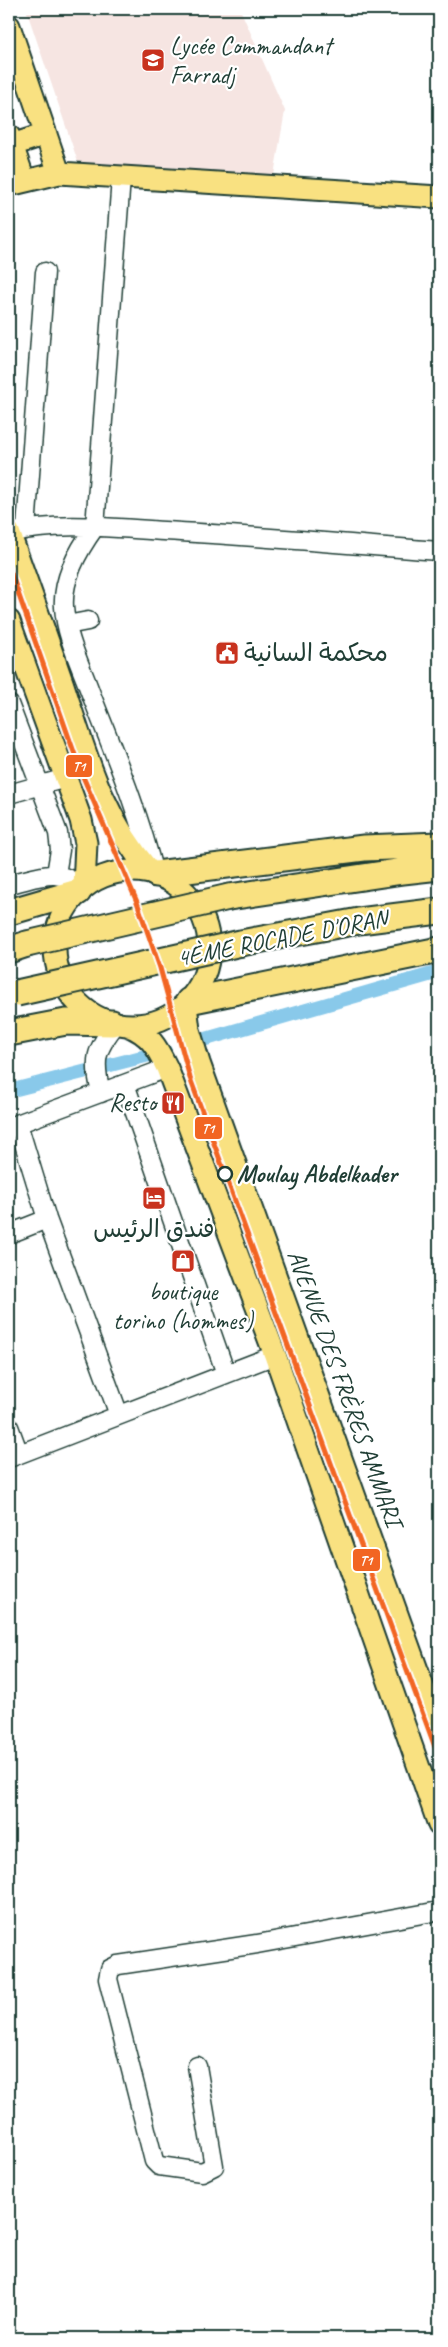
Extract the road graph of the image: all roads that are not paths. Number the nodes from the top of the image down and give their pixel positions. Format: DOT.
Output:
graph roads {
  1 [pos="9,26"];
  2 [pos="46,134"];
  3 [pos="10,142"];
  4 [pos="58,172"];
  5 [pos="121,178"];
  6 [pos="16,182"];
  7 [pos="439,197"];
  8 [pos="45,272"];
  9 [pos="94,527"];
  10 [pos="15,531"];
  11 [pos="439,551"];
  12 [pos="9,621"];
  13 [pos="88,621"];
  14 [pos="67,625"];
  15 [pos="9,704"];
  16 [pos="66,778"];
  17 [pos="41,784"];
  18 [pos="9,794"];
  19 [pos="439,845"];
  20 [pos="439,867"];
  21 [pos="56,874"];
  22 [pos="154,874"];
  23 [pos="9,884"];
  24 [pos="81,889"];
  25 [pos="439,911"];
  26 [pos="9,912"];
  27 [pos="18,947"];
  28 [pos="439,950"];
  29 [pos="13,994"];
  30 [pos="187,1003"];
  31 [pos="118,1024"];
  32 [pos="9,1033"];
  33 [pos="167,1068"];
  34 [pos="98,1077"];
  35 [pos="124,1084"];
  36 [pos="14,1126"];
  37 [pos="47,1219"];
  38 [pos="9,1234"];
  39 [pos="275,1355"];
  40 [pos="226,1374"];
  41 [pos="119,1415"];
  42 [pos="9,1427"];
  43 [pos="14,1456"];
  44 [pos="439,1731"];
  45 [pos="439,1825"];
  46 [pos="439,1911"];
  47 [pos="197,2066"];
  1 -- 2 [label="main road"];
  2 -- 3 [label="main road"];
  2 -- 4 [label="main road"];
  3 -- 6 [label="main road"];
  4 -- 5 [label="main road"];
  4 -- 6 [label="main road"];
  5 -- 7 [label="main road"];
  5 -- 9 [label="street"];
  8 -- 10 [label="street"];
  9 -- 10 [label="street"];
  9 -- 11 [label="street"];
  9 -- 14 [label="street"];
  10 -- 22 [label="main road"];
  12 -- 16 [label="main road"];
  13 -- 14 [label="street"];
  14 -- 22 [label="street"];
  15 -- 17 [label="street"];
  16 -- 17 [label="street"];
  16 -- 24 [label="main road"];
  17 -- 18 [label="street"];
  17 -- 21 [label="street"];
  19 -- 22 [label="highway"];
  20 -- 27 [label="highway, 4ÈME ROCADE D'ORAN, bridge"];
  21 -- 23 [label="street"];
  21 -- 24 [label="street"];
  22 -- 24 [label="main road"];
  22 -- 30 [label="main road"];
  24 -- 26 [label="highway"];
  24 -- 31 [label="main road"];
  25 -- 29 [label="highway, 4ÈME ROCADE D'ORAN, bridge"];
  28 -- 30 [label="highway"];
  30 -- 31 [label="main road"];
  30 -- 44 [label="main road, AVENUE DES FRÈRES AMMARI"];
  31 -- 32 [label="highway"];
  31 -- 33 [label="main road"];
  31 -- 34 [label="street"];
  33 -- 35 [label="street"];
  33 -- 39 [label="main road"];
  34 -- 35 [label="street"];
  34 -- 36 [label="street"];
  35 -- 40 [label="street"];
  36 -- 37 [label="street"];
  37 -- 38 [label="street"];
  37 -- 41 [label="street"];
  39 -- 40 [label="street"];
  39 -- 45 [label="main road"];
  40 -- 41 [label="street"];
  41 -- 43 [label="street"];
  42 -- 43 [label="street"];
  46 -- 47 [label="street"];
}
